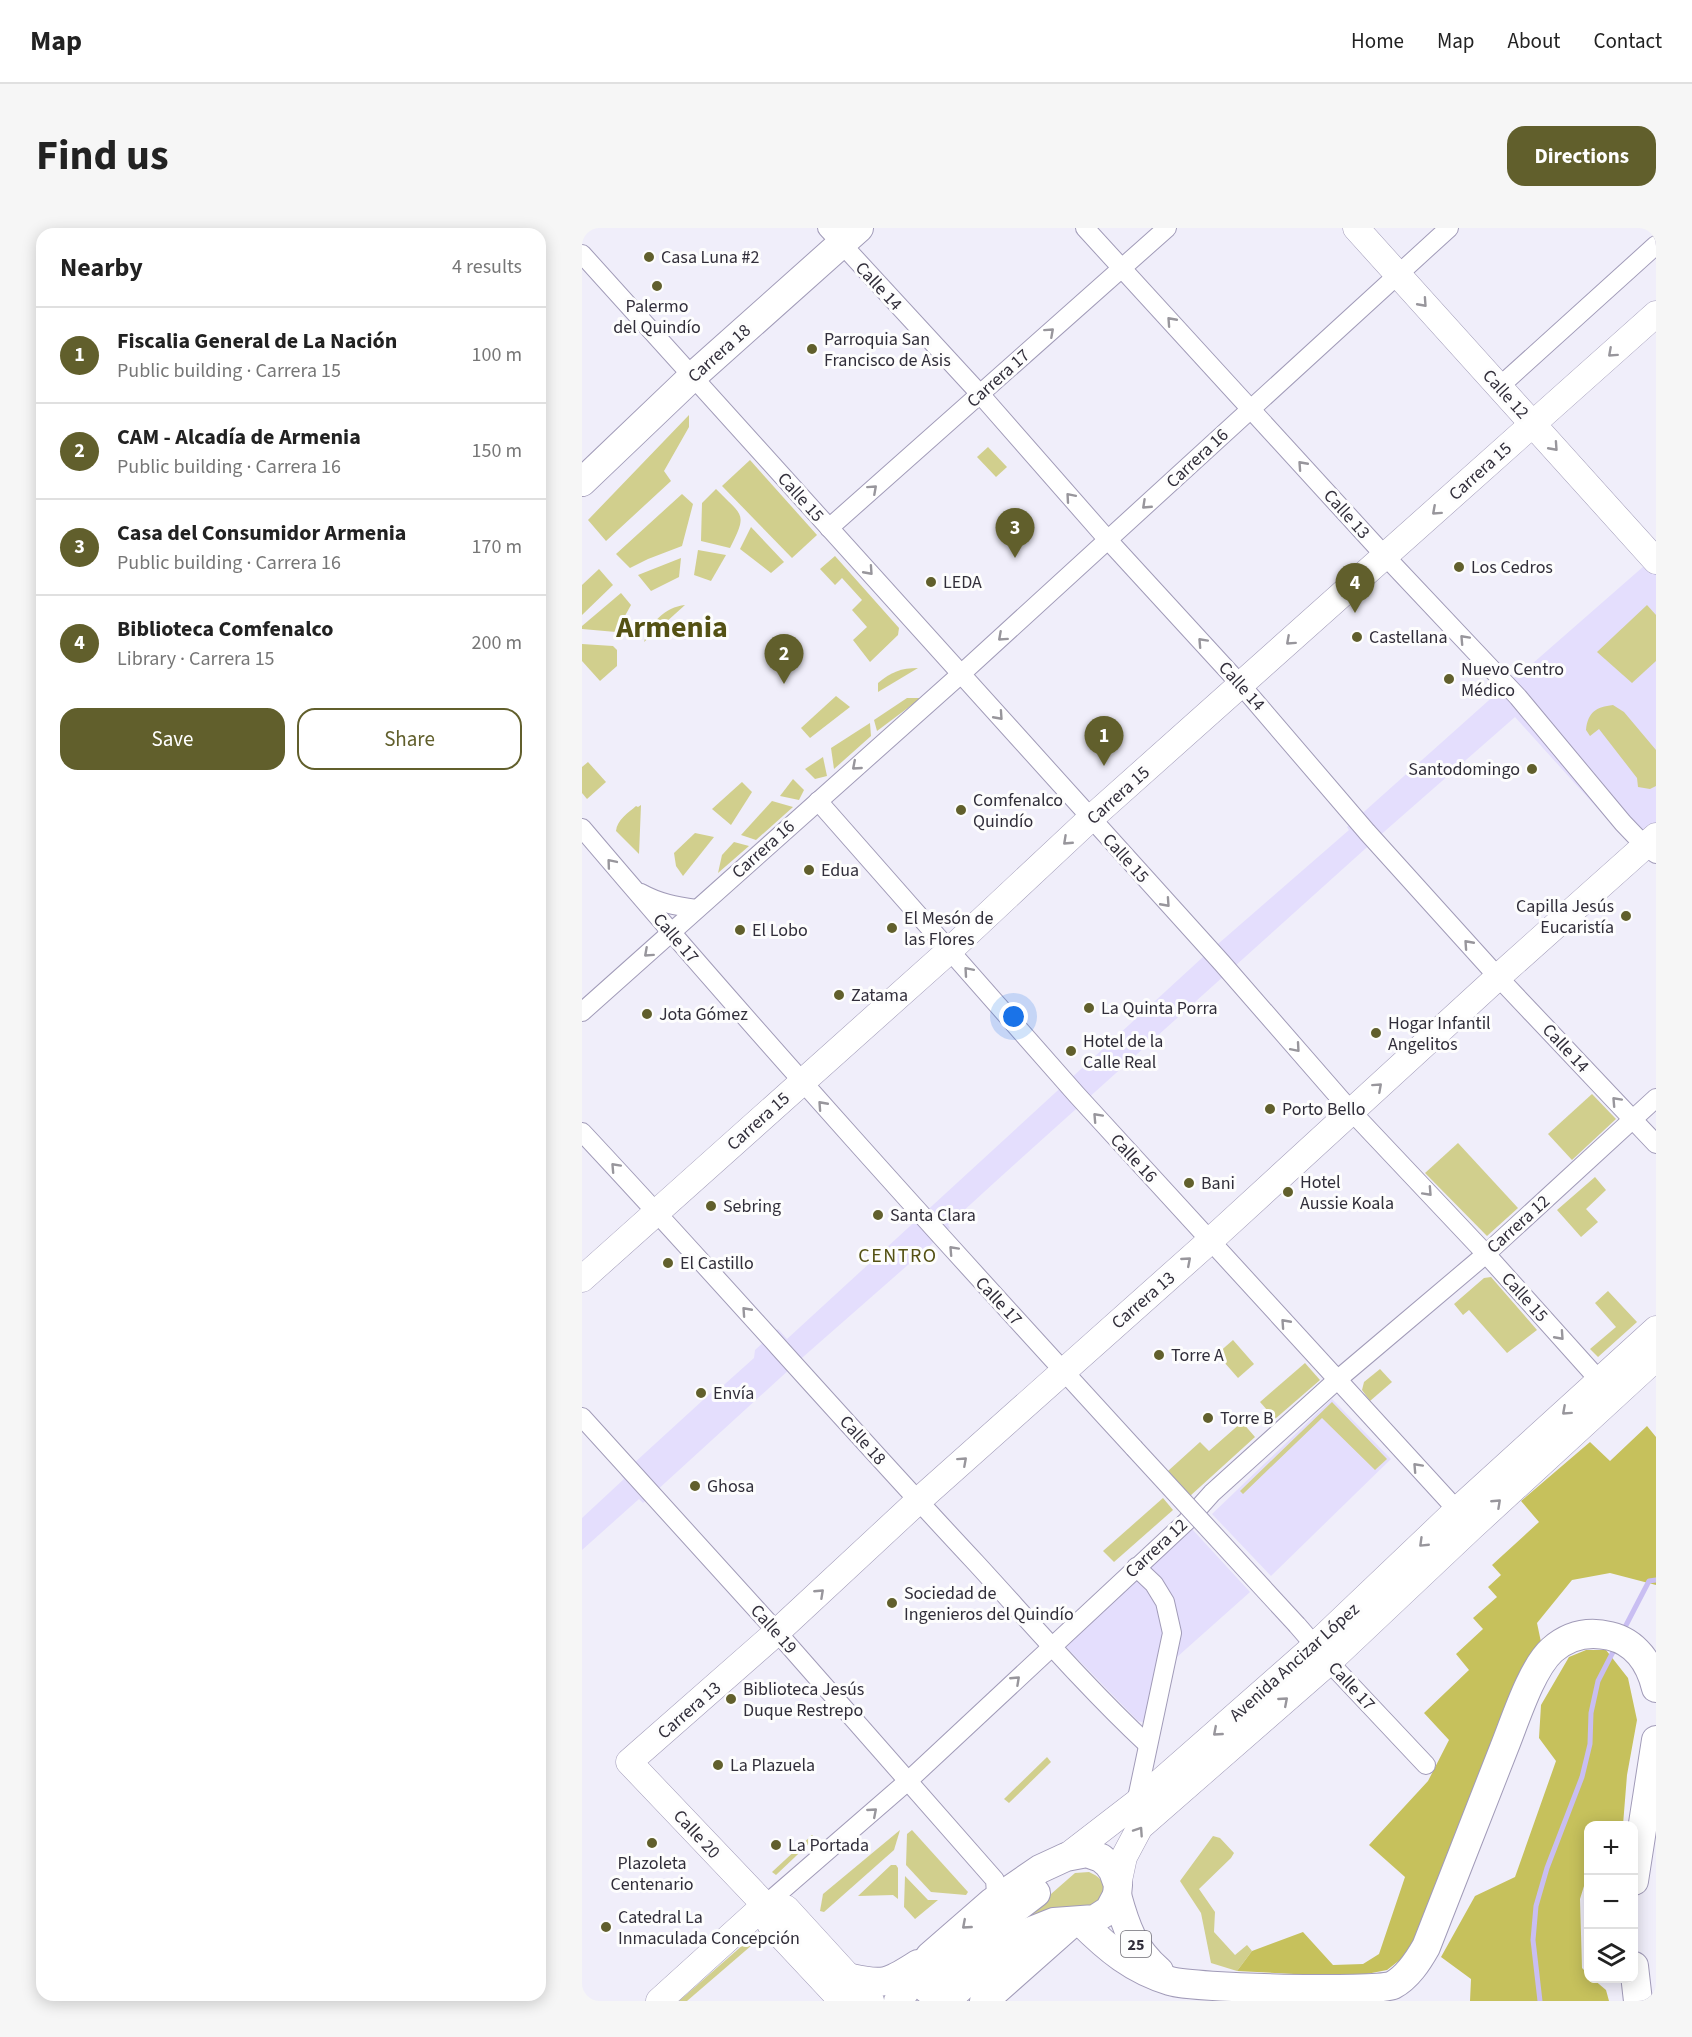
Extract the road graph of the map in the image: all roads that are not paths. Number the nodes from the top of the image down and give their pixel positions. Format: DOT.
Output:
graph roads {
  1 [pos="1085,228"];
  2 [pos="1167,228"];
  3 [pos="1356,228"];
  4 [pos="1449,228"];
  5 [pos="843,233"];
  6 [pos="1656,245"];
  7 [pos="582,254"];
  8 [pos="1122,268"];
  9 [pos="1397,274"];
  10 [pos="1656,314"];
  11 [pos="693,377"];
  12 [pos="1499,387"];
  13 [pos="980,394"];
  14 [pos="1250,409"];
  15 [pos="1533,424"];
  16 [pos="582,482"];
  17 [pos="829,528"];
  18 [pos="1108,540"];
  19 [pos="1385,556"];
  20 [pos="1656,561"];
  21 [pos="935,646"];
  22 [pos="962,674"];
  23 [pos="1241,684"];
  24 [pos="945,687"];
  25 [pos="818,801"];
  26 [pos="1090,819"];
  27 [pos="582,828"];
  28 [pos="1652,846"];
  29 [pos="634,890"];
  30 [pos="696,909"];
  31 [pos="671,933"];
  32 [pos="950,950"];
  33 [pos="1498,977"];
  34 [pos="582,1012"];
  35 [pos="802,1082"];
  36 [pos="1656,1098"];
  37 [pos="1351,1111"];
  38 [pos="1633,1119"];
  39 [pos="582,1132"];
  40 [pos="1656,1144"];
  41 [pos="657,1211"];
  42 [pos="1211,1240"];
  43 [pos="1486,1254"];
  44 [pos="582,1279"];
  45 [pos="1656,1329"];
  46 [pos="1656,1358"];
  47 [pos="1063,1370"];
  48 [pos="1337,1380"];
  49 [pos="1599,1380"];
  50 [pos="582,1417"];
  51 [pos="918,1501"];
  52 [pos="1456,1510"];
  53 [pos="1136,1567"];
  54 [pos="777,1632"];
  55 [pos="1053,1646"];
  56 [pos="1322,1654"];
  57 [pos="1654,1681"];
  58 [pos="1656,1740"];
  59 [pos="1148,1744"];
  60 [pos="629,1762"];
  61 [pos="1426,1765"];
  62 [pos="908,1781"];
  63 [pos="1136,1803"];
  64 [pos="1066,1857"];
  65 [pos="1635,1875"];
  66 [pos="1117,1890"];
  67 [pos="992,1902"];
  68 [pos="765,1905"];
  69 [pos="1077,1922"];
  70 [pos="930,1956"];
  71 [pos="1172,1982"];
  72 [pos="1636,1983"];
  73 [pos="846,1989"];
  74 [pos="937,1995"];
  75 [pos="659,2001"];
  76 [pos="872,2001"];
  77 [pos="898,2001"];
  78 [pos="984,2001"];
  79 [pos="1638,2001"];
  1 -- 8 [label="street, Calle 13"];
  2 -- 8 [label="street, Carrera 17"];
  3 -- 9 [label="street, Calle 12"];
  4 -- 9 [label="street, Carrera 16"];
  5 -- 11 [label="main road, Carrera 18"];
  5 -- 13 [label="street, Calle 14"];
  6 -- 12 [label="street"];
  7 -- 11 [label="street, Calle 15"];
  13 -- 8 [label="street, Carrera 17, one-way"];
  14 -- 8 [label="street, Calle 13, one-way"];
  9 -- 12 [label="street, Calle 12, one-way"];
  9 -- 14 [label="street, Carrera 16"];
  10 -- 15 [label="street, Carrera 15, one-way"];
  11 -- 16 [label="main road, Carrera 18"];
  11 -- 17 [label="street, Calle 15"];
  12 -- 15 [label="street, Calle 12"];
  17 -- 13 [label="street, Carrera 17, one-way"];
  18 -- 13 [label="street, Calle 14, one-way"];
  14 -- 18 [label="street, Carrera 16, one-way"];
  19 -- 14 [label="street, Calle 13, one-way"];
  15 -- 19 [label="street, Carrera 15, one-way"];
  15 -- 20 [label="street, Calle 12, one-way"];
  17 -- 21 [label="street, Calle 15, one-way"];
  18 -- 22 [label="street, Carrera 16, one-way"];
  23 -- 18 [label="street, Calle 14, one-way"];
  19 -- 23 [label="street, Carrera 15, one-way"];
  28 -- 19 [label="street, Calle 13, one-way"];
  21 -- 22 [label="street, Calle 15"];
  21 -- 24 [label="street"];
  22 -- 24 [label="street, Carrera 16"];
  22 -- 26 [label="street, Calle 15, one-way"];
  23 -- 26 [label="street, Carrera 15"];
  33 -- 23 [label="street, Calle 14, one-way"];
  24 -- 25 [label="street, Carrera 16, one-way"];
  25 -- 30 [label="street, Carrera 16"];
  25 -- 32 [label="street, Calle 16"];
  26 -- 32 [label="street, Carrera 15, one-way"];
  26 -- 37 [label="street, Calle 15, one-way"];
  29 -- 27 [label="street, Calle 17, one-way"];
  28 -- 33 [label="street, Carrera 13"];
  29 -- 30 [label="street"];
  29 -- 31 [label="street, Calle 17"];
  30 -- 31 [label="street, Carrera 16"];
  31 -- 34 [label="street, Carrera 16, one-way"];
  31 -- 35 [label="street, Calle 17"];
  32 -- 35 [label="street, Carrera 15"];
  42 -- 32 [label="street, Calle 16, one-way"];
  37 -- 33 [label="street, Carrera 13, one-way"];
  38 -- 33 [label="street, Calle 14, one-way"];
  35 -- 41 [label="street, Carrera 15"];
  47 -- 35 [label="street, Calle 17, one-way"];
  36 -- 38 [label="street, Carrera 12"];
  37 -- 42 [label="street, Carrera 13"];
  37 -- 43 [label="street, Calle 15, one-way"];
  38 -- 40 [label="street, Calle 14"];
  38 -- 43 [label="street, Carrera 12"];
  41 -- 39 [label="street, Calle 18, one-way"];
  41 -- 44 [label="street, Carrera 15"];
  51 -- 41 [label="street, Calle 18, one-way"];
  47 -- 42 [label="street, Carrera 13, one-way"];
  48 -- 42 [label="street, Calle 16, one-way"];
  43 -- 48 [label="street, Carrera 12"];
  43 -- 49 [label="street, Calle 15, one-way"];
  45 -- 49 [label="street, Avenida Ancizar López"];
  56 -- 46 [label="street, Avenida Ancizar López, one-way"];
  51 -- 47 [label="street, Carrera 13, one-way"];
  47 -- 56 [label="street, Calle 17, bridge"];
  52 -- 48 [label="street, Calle 16, one-way"];
  48 -- 53 [label="street, Carrera 12"];
  49 -- 52 [label="street, Avenida Ancizar López, one-way"];
  50 -- 54 [label="street, Calle 19"];
  54 -- 51 [label="street, Carrera 13, one-way"];
  51 -- 55 [label="street, Calle 18"];
  52 -- 56 [label="street, Avenida Ancizar López, one-way"];
  53 -- 55 [label="street, Carrera 12"];
  53 -- 59 [label="street"];
  54 -- 60 [label="street, Carrera 13"];
  54 -- 62 [label="street, Calle 19"];
  55 -- 59 [label="street, Calle 18"];
  62 -- 55 [label="street, Carrera 12, one-way"];
  56 -- 61 [label="street, Calle 17"];
  56 -- 63 [label="street, Avenida Ancizar López, one-way"];
  66 -- 56 [label="street, Avenida Ancizar López, one-way"];
  57 -- 71 [label="main road"];
  58 -- 65 [label="main road"];
  59 -- 63 [label="street"];
  60 -- 68 [label="street, Calle 20"];
  62 -- 67 [label="street, Calle 19"];
  68 -- 62 [label="street, Carrera 12, one-way"];
  63 -- 64 [label="street, Avenida Ancizar López"];
  64 -- 66 [label="main road"];
  64 -- 67 [label="main road"];
  64 -- 74 [label="main road, Avenida Ancizar López"];
  66 -- 69 [label="main road, Avenida Ancizar López"];
  66 -- 71 [label="main road, 25"];
  67 -- 70 [label="main road, one-way"];
  68 -- 73 [label="street, Calle 20"];
  68 -- 75 [label="street, Carrera 12"];
  69 -- 71 [label="main road"];
  69 -- 74 [label="main road, Avenida Ancizar López"];
  69 -- 78 [label="main road"];
  70 -- 73 [label="main road"];
  70 -- 77 [label="main road"];
  72 -- 79 [label="main road"];
  73 -- 76 [label="street, Calle 20"];
}
